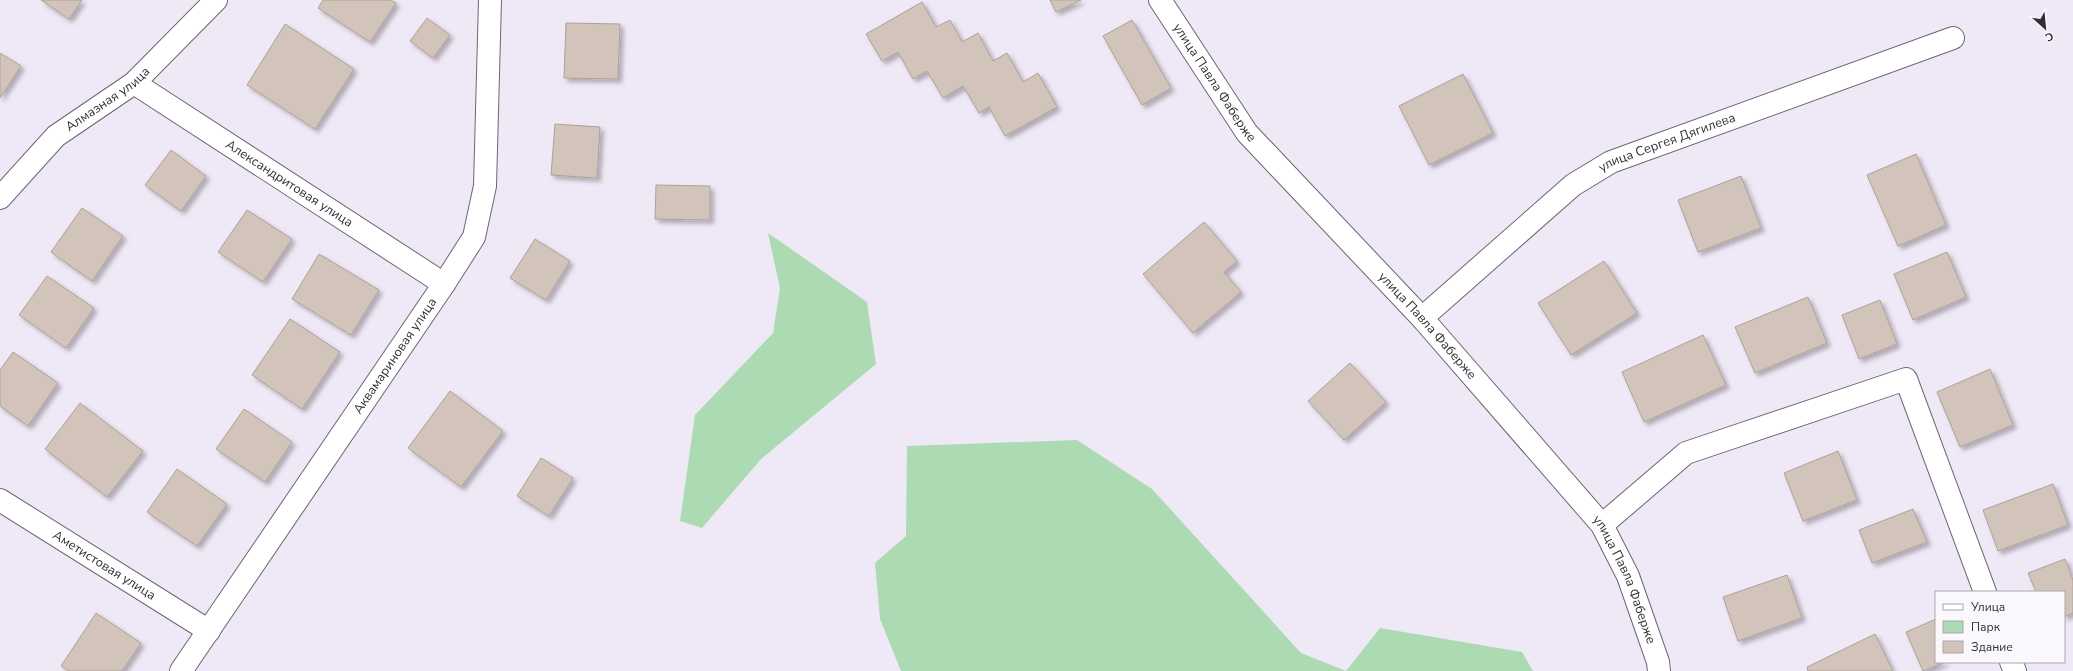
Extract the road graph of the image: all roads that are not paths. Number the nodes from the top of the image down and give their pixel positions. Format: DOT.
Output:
graph roads {
  1 [pos="216,0"];
  2 [pos="490,0"];
  3 [pos="1160,0"];
  4 [pos="1953,38"];
  5 [pos="134,83"];
  6 [pos="0,198"];
  7 [pos="444,284"];
  8 [pos="1422,318"];
  9 [pos="0,500"];
  10 [pos="1602,525"];
  11 [pos="1985,591"];
  12 [pos="209,631"];
  13 [pos="181,671"];
  14 [pos="1659,671"];
  1 -- 5 [label="street, Алмазная улица"];
  2 -- 7 [label="street, Аквамариновая улица"];
  3 -- 8 [label="street, улица Павла Фаберже"];
  4 -- 8 [label="street, улица Сергея Дягилева"];
  5 -- 6 [label="street, Алмазная улица"];
  5 -- 7 [label="street, Александритовая улица"];
  7 -- 12 [label="street, Аквамариновая улица"];
  8 -- 10 [label="street, улица Павла Фаберже"];
  9 -- 12 [label="street, Аметистовая улица"];
  10 -- 11 [label="street"];
  10 -- 14 [label="street, улица Павла Фаберже"];
  12 -- 13 [label="street, Аквамариновая улица"];
}
